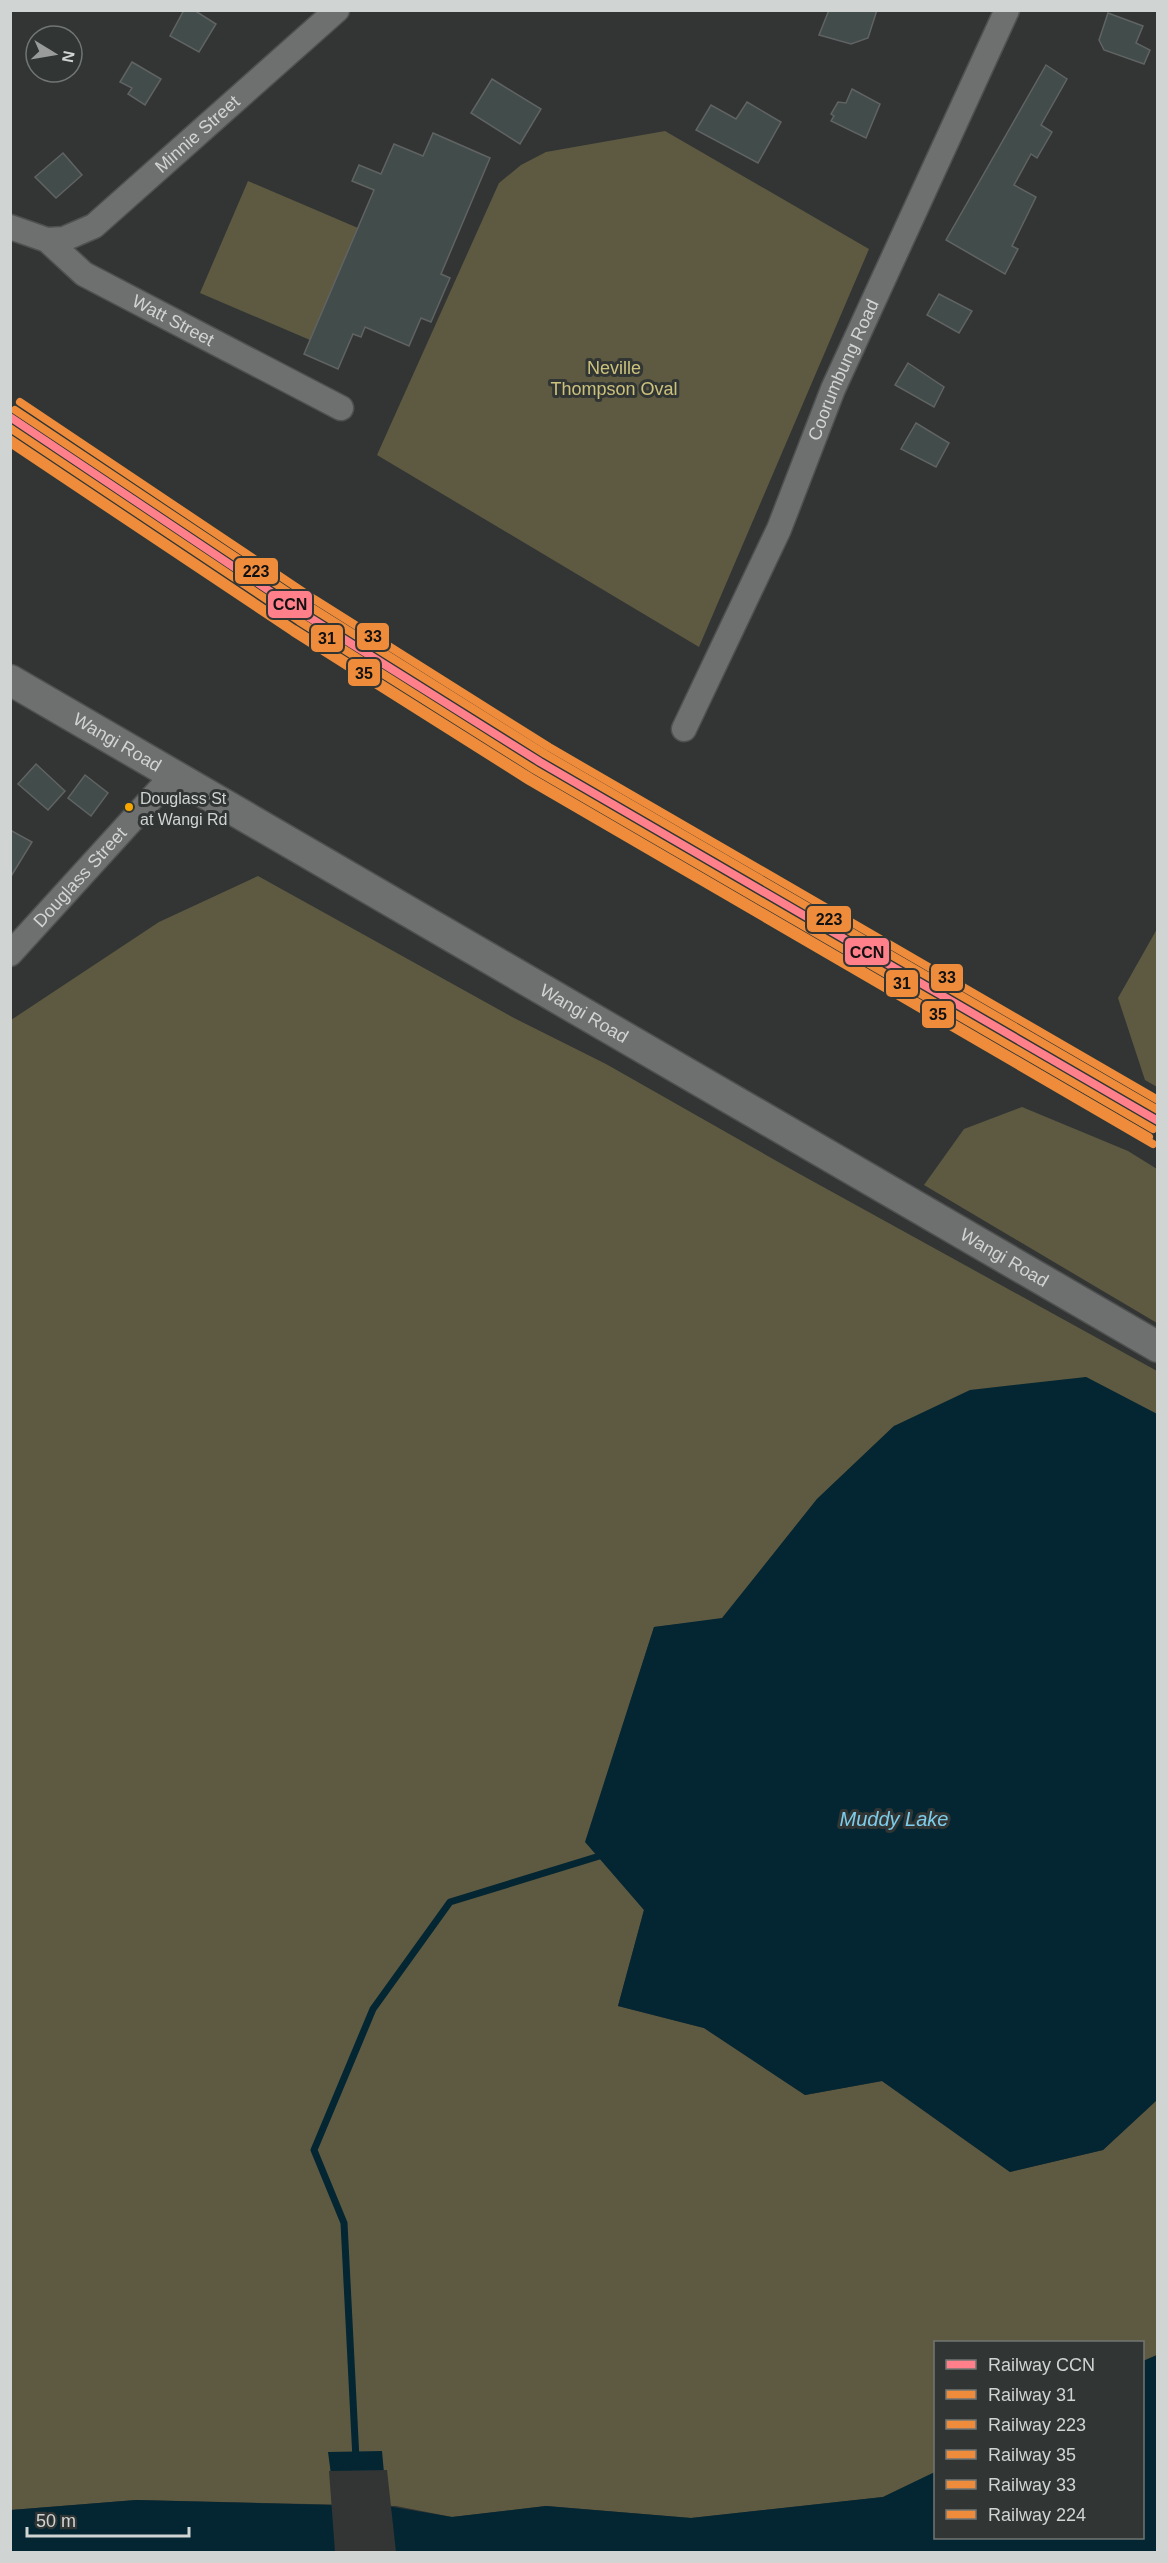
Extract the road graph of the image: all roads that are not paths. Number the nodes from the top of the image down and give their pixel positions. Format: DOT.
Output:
graph roads {
  1 [pos="337,10"];
  2 [pos="1007,10"];
  3 [pos="10,227"];
  4 [pos="47,240"];
  5 [pos="341,408"];
  6 [pos="10,680"];
  7 [pos="684,729"];
  8 [pos="173,775"];
  9 [pos="10,954"];
  10 [pos="1158,1347"];
  1 -- 4 [label="street, Minnie Street"];
  2 -- 7 [label="street, Coorumbung Road"];
  3 -- 4 [label="street, Watt Street"];
  4 -- 5 [label="street, Watt Street"];
  6 -- 8 [label="main road, Wangi Road"];
  8 -- 9 [label="street, Douglass Street"];
  8 -- 10 [label="main road, Wangi Road"];
}
